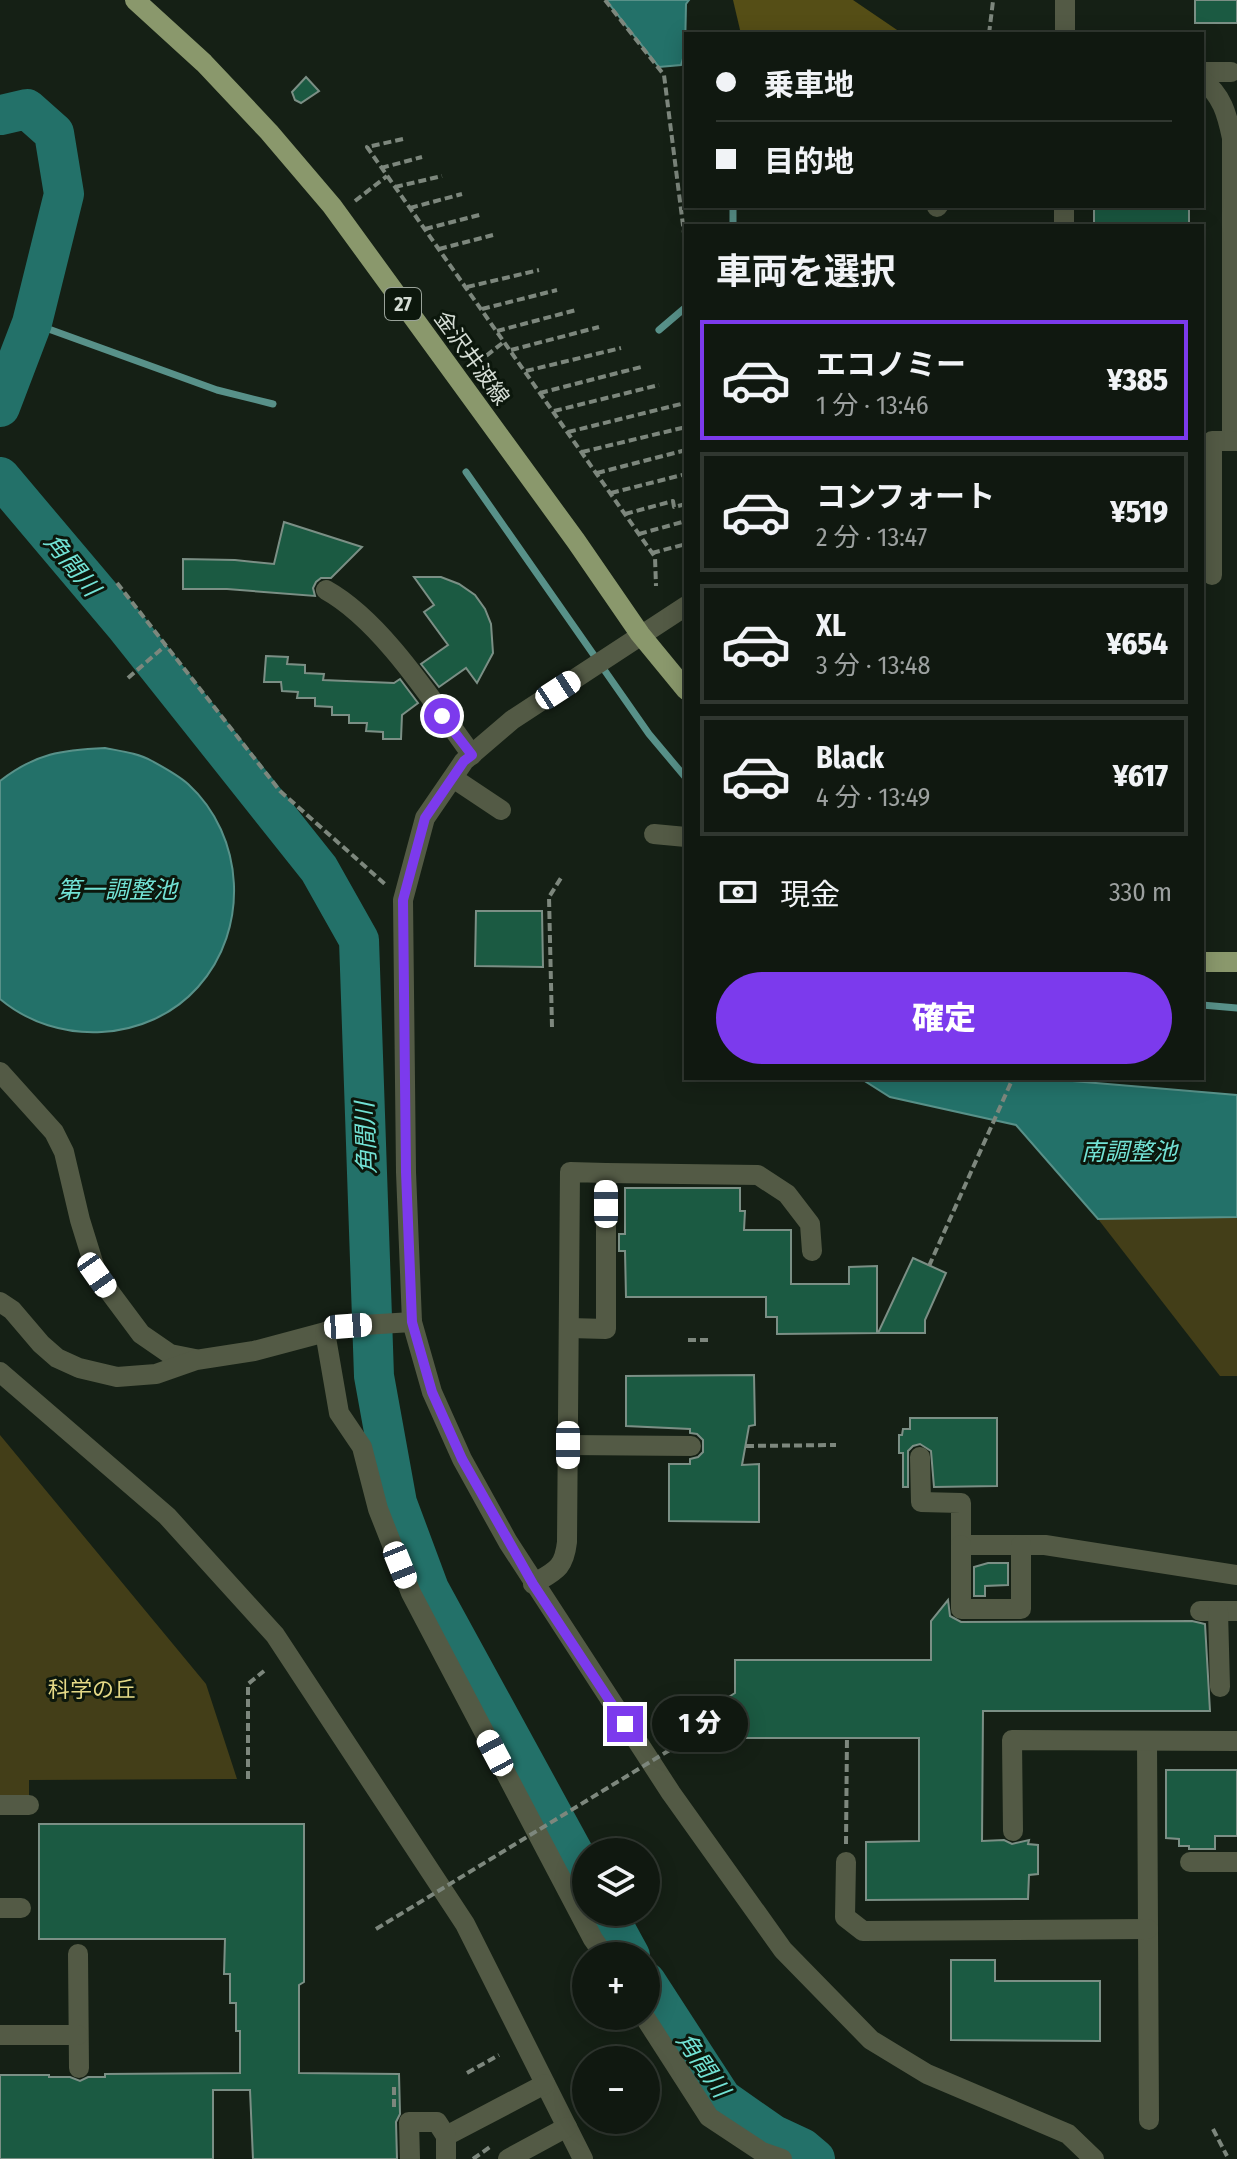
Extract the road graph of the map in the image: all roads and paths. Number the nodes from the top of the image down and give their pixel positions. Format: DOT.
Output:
graph roads {
  1 [pos="135,0"];
  2 [pos="605,0"];
  3 [pos="1065,0"];
  4 [pos="993,1"];
  5 [pos="989,32"];
  6 [pos="1065,32"];
  7 [pos="1204,72"];
  8 [pos="1231,72"];
  9 [pos="1204,81"];
  10 [pos="403,139"];
  11 [pos="422,157"];
  12 [pos="381,168"];
  13 [pos="387,176"];
  14 [pos="442,176"];
  15 [pos="395,187"];
  16 [pos="462,194"];
  17 [pos="355,201"];
  18 [pos="410,208"];
  19 [pos="483,214"];
  20 [pos="425,229"];
  21 [pos="684,233"];
  22 [pos="493,235"];
  23 [pos="439,249"];
  24 [pos="539,270"];
  25 [pos="467,287"];
  26 [pos="557,290"];
  27 [pos="482,309"];
  28 [pos="576,310"];
  29 [pos="599,327"];
  30 [pos="497,331"];
  31 [pos="505,341"];
  32 [pos="621,348"];
  33 [pos="511,350"];
  34 [pos="477,363"];
  35 [pos="641,367"];
  36 [pos="526,371"];
  37 [pos="659,385"];
  38 [pos="540,393"];
  39 [pos="681,404"];
  40 [pos="554,411"];
  41 [pos="684,427"];
  42 [pos="568,432"];
  43 [pos="1234,441"];
  44 [pos="684,451"];
  45 [pos="582,452"];
  46 [pos="597,473"];
  47 [pos="684,475"];
  48 [pos="611,493"];
  49 [pos="684,504"];
  50 [pos="625,514"];
  51 [pos="684,522"];
  52 [pos="639,534"];
  53 [pos="684,545"];
  54 [pos="652,553"];
  55 [pos="1212,575"];
  56 [pos="117,583"];
  57 [pos="656,586"];
  58 [pos="326,590"];
  59 [pos="684,607"];
  60 [pos="640,634"];
  61 [pos="165,646"];
  62 [pos="128,678"];
  63 [pos="684,688"];
  64 [pos="472,755"];
  65 [pos="453,778"];
  66 [pos="501,810"];
  67 [pos="654,834"];
  68 [pos="684,837"];
  69 [pos="561,878"];
  70 [pos="403,900"];
  71 [pos="1204,962"];
  72 [pos="1237,962"];
  73 [pos="552,1027"];
  74 [pos="0,1072"];
  75 [pos="1012,1080"];
  76 [pos="606,1173"];
  77 [pos="812,1251"];
  78 [pos="929,1266"];
  79 [pos="0,1302"];
  80 [pos="412,1322"];
  81 [pos="570,1328"];
  82 [pos="325,1332"];
  83 [pos="688,1340"];
  84 [pos="711,1340"];
  85 [pos="196,1360"];
  86 [pos="0,1372"];
  87 [pos="568,1445"];
  88 [pos="836,1445"];
  89 [pos="691,1446"];
  90 [pos="746,1446"];
  91 [pos="920,1457"];
  92 [pos="961,1545"];
  93 [pos="1021,1545"];
  94 [pos="1237,1575"];
  95 [pos="533,1584"];
  96 [pos="1218,1611"];
  97 [pos="264,1671"];
  98 [pos="1220,1687"];
  99 [pos="737,1709"];
  100 [pos="847,1736"];
  101 [pos="1147,1741"];
  102 [pos="1237,1741"];
  103 [pos="248,1779"];
  104 [pos="0,1805"];
  105 [pos="29,1805"];
  106 [pos="1013,1831"];
  107 [pos="846,1862"];
  108 [pos="1190,1862"];
  109 [pos="1237,1862"];
  110 [pos="0,1908"];
  111 [pos="21,1908"];
  112 [pos="376,1929"];
  113 [pos="1148,1929"];
  114 [pos="596,1942"];
  115 [pos="78,1954"];
  116 [pos="653,2030"];
  117 [pos="0,2035"];
  118 [pos="78,2035"];
  119 [pos="499,2055"];
  120 [pos="79,2068"];
  121 [pos="467,2073"];
  122 [pos="545,2084"];
  123 [pos="1149,2120"];
  124 [pos="567,2127"];
  125 [pos="1213,2129"];
  126 [pos="446,2136"];
  127 [pos="1227,2156"];
  128 [pos="410,2159"];
  129 [pos="446,2159"];
  130 [pos="508,2159"];
  131 [pos="583,2159"];
  132 [pos="782,2159"];
  133 [pos="1094,2159"];
  1 -- 60 [label="main road, 金沢井波線 / 27"];
  2 -- 21 [label="path"];
  3 -- 6 [label="street"];
  4 -- 5 [label="path"];
  7 -- 8 [label="street"];
  9 -- 43 [label="street"];
  10 -- 12 [label="path"];
  11 -- 12 [label="path"];
  12 -- 13 [label="path"];
  13 -- 15 [label="path"];
  13 -- 17 [label="path"];
  14 -- 15 [label="path"];
  15 -- 18 [label="path"];
  16 -- 18 [label="path"];
  18 -- 20 [label="path"];
  19 -- 20 [label="path"];
  20 -- 23 [label="path"];
  22 -- 23 [label="path"];
  23 -- 25 [label="path"];
  24 -- 25 [label="path"];
  25 -- 27 [label="path"];
  26 -- 27 [label="path"];
  27 -- 30 [label="path"];
  28 -- 30 [label="path"];
  29 -- 33 [label="path"];
  30 -- 31 [label="path"];
  31 -- 33 [label="path"];
  31 -- 34 [label="path"];
  32 -- 36 [label="path"];
  33 -- 36 [label="path"];
  35 -- 38 [label="path"];
  36 -- 38 [label="path"];
  37 -- 40 [label="path"];
  38 -- 40 [label="path"];
  39 -- 42 [label="path"];
  40 -- 42 [label="path"];
  41 -- 45 [label="path"];
  42 -- 45 [label="path"];
  43 -- 55 [label="street"];
  44 -- 46 [label="path"];
  45 -- 46 [label="path"];
  46 -- 48 [label="path"];
  47 -- 48 [label="path"];
  48 -- 50 [label="path"];
  49 -- 50 [label="path"];
  50 -- 52 [label="path"];
  51 -- 52 [label="path"];
  52 -- 54 [label="path"];
  53 -- 54 [label="path"];
  54 -- 57 [label="path"];
  56 -- 61 [label="path"];
  58 -- 64 [label="street"];
  59 -- 60 [label="street"];
  60 -- 63 [label="main road, 金沢井波線 / 27"];
  60 -- 64 [label="street"];
  61 -- 62 [label="path"];
  61 -- 70 [label="path"];
  64 -- 65 [label="street"];
  65 -- 66 [label="street"];
  65 -- 70 [label="street"];
  67 -- 68 [label="street"];
  69 -- 73 [label="path"];
  70 -- 80 [label="street"];
  71 -- 72 [label="main road"];
  74 -- 85 [label="street"];
  75 -- 78 [label="path"];
  76 -- 77 [label="street"];
  76 -- 81 [label="street"];
  76 -- 81 [label="street"];
  79 -- 85 [label="street"];
  80 -- 82 [label="street"];
  80 -- 95 [label="street"];
  81 -- 87 [label="street"];
  82 -- 85 [label="street"];
  82 -- 114 [label="street"];
  83 -- 84 [label="path"];
  86 -- 122 [label="street"];
  87 -- 89 [label="street"];
  87 -- 95 [label="street"];
  88 -- 90 [label="path"];
  91 -- 92 [label="street"];
  92 -- 93 [label="street"];
  92 -- 93 [label="street"];
  93 -- 94 [label="street"];
  95 -- 133 [label="street"];
  96 -- 98 [label="street"];
  97 -- 103 [label="path"];
  99 -- 112 [label="path, bridge"];
  100 -- 107 [label="path"];
  101 -- 102 [label="street"];
  101 -- 106 [label="street"];
  101 -- 113 [label="street"];
  104 -- 105 [label="street"];
  107 -- 113 [label="street"];
  108 -- 109 [label="street"];
  110 -- 111 [label="street"];
  113 -- 123 [label="street"];
  115 -- 118 [label="street"];
  116 -- 132 [label="street"];
  117 -- 118 [label="street"];
  118 -- 120 [label="street"];
  119 -- 121 [label="path"];
  122 -- 124 [label="street"];
  122 -- 126 [label="street"];
  124 -- 130 [label="street"];
  124 -- 131 [label="street"];
  125 -- 127 [label="path"];
  126 -- 128 [label="street"];
  126 -- 129 [label="street"];
}
